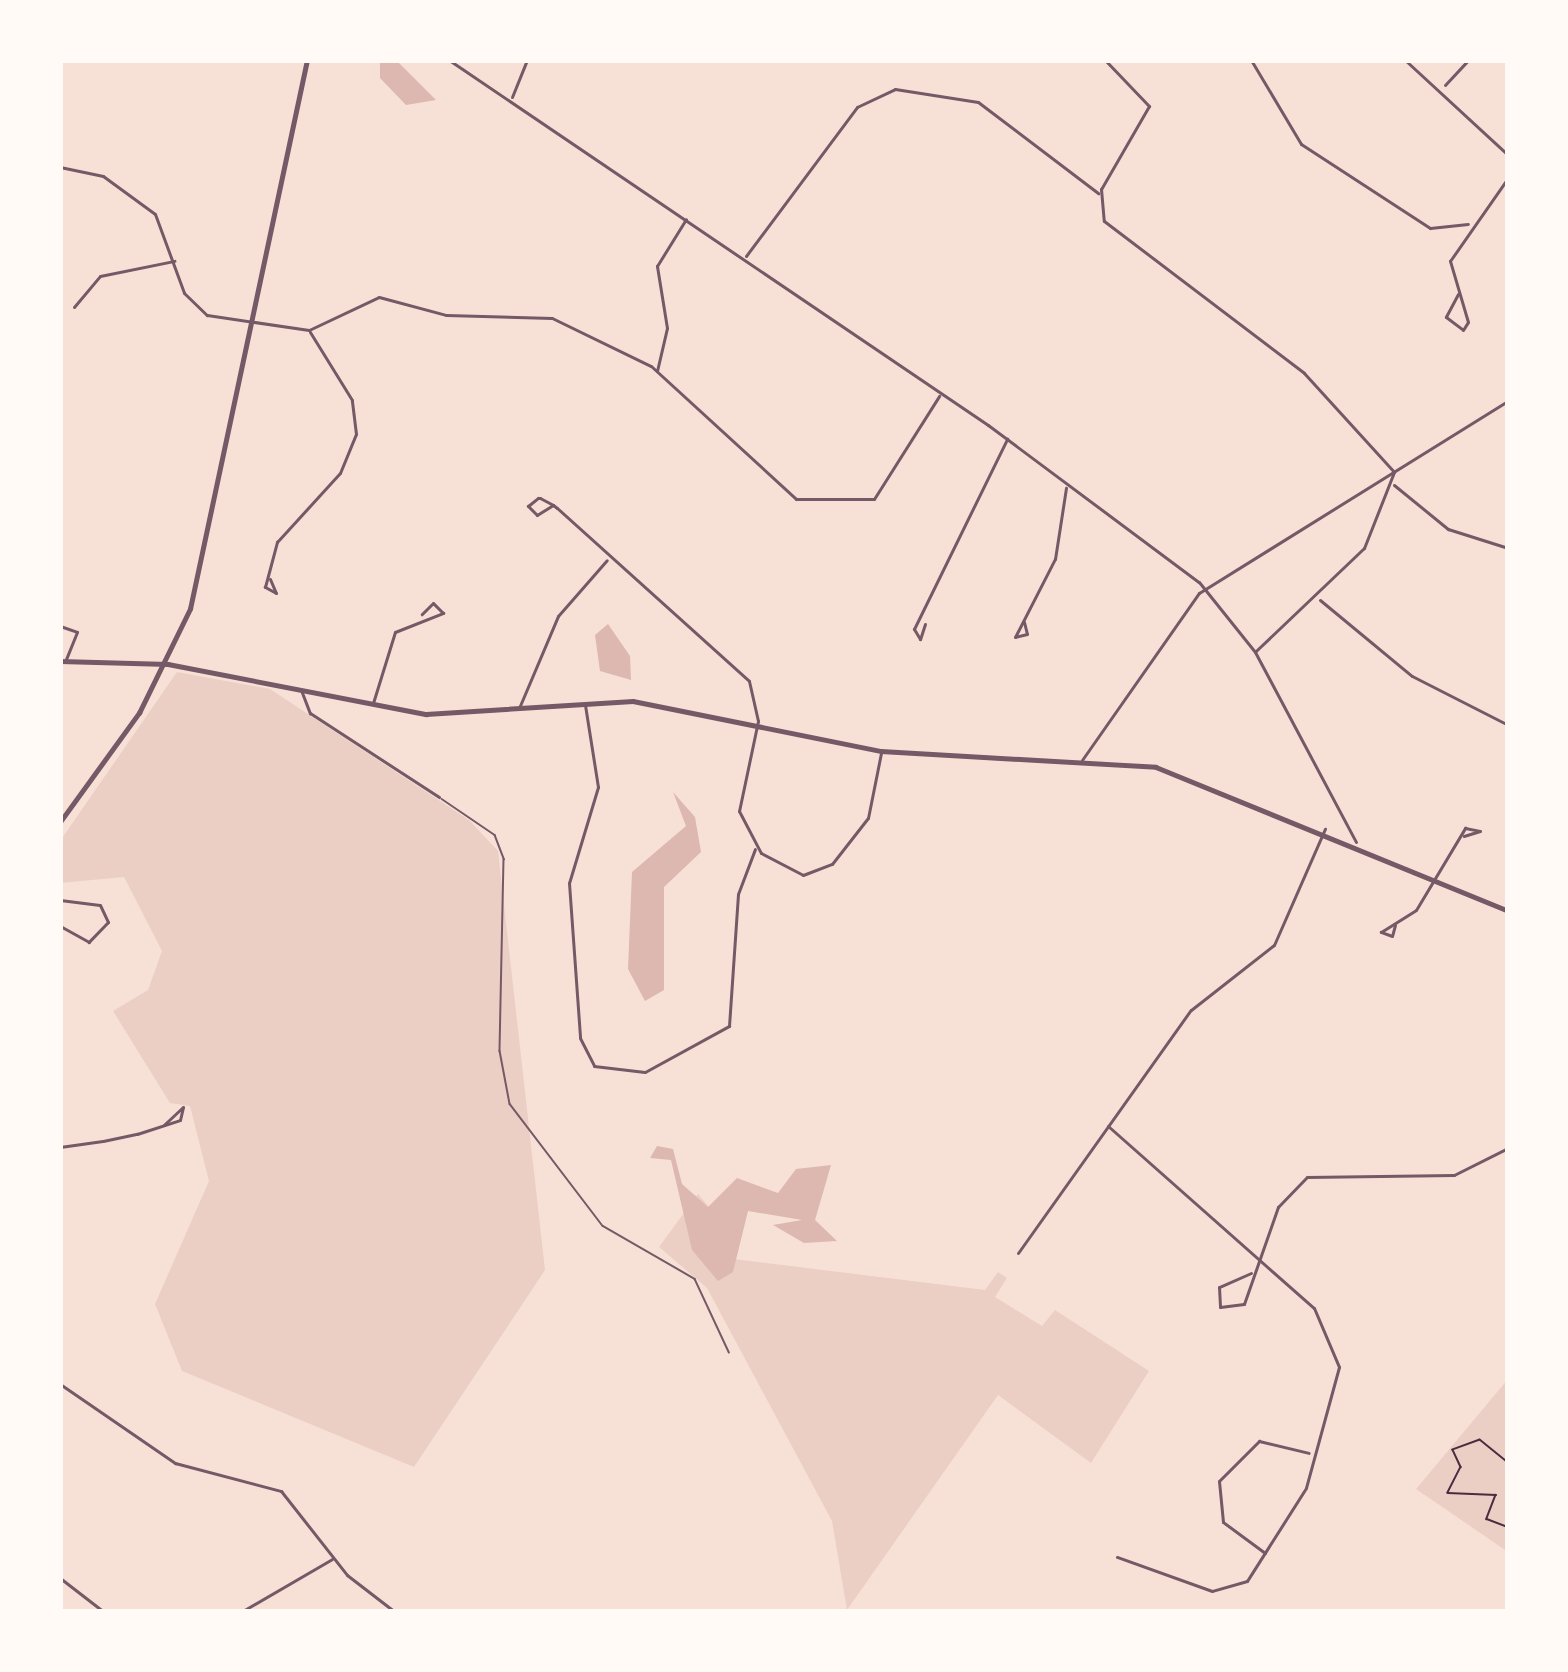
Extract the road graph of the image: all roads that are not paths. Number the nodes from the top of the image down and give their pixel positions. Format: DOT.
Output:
graph roads {
  1 [pos="307,60"];
  2 [pos="449,60"];
  3 [pos="527,60"];
  4 [pos="1105,60"];
  5 [pos="1251,60"];
  6 [pos="1405,60"];
  7 [pos="1468,60"];
  8 [pos="1444,86"];
  9 [pos="511,98"];
  10 [pos="1508,154"];
  11 [pos="60,167"];
  12 [pos="1508,178"];
  13 [pos="1100,194"];
  14 [pos="687,218"];
  15 [pos="1468,224"];
  16 [pos="746,257"];
  17 [pos="176,261"];
  18 [pos="1458,294"];
  19 [pos="74,308"];
  20 [pos="253,323"];
  21 [pos="309,330"];
  22 [pos="657,370"];
  23 [pos="939,395"];
  24 [pos="1508,401"];
  25 [pos="1007,439"];
  26 [pos="1394,472"];
  27 [pos="1393,484"];
  28 [pos="1067,486"];
  29 [pos="553,506"];
  30 [pos="1508,548"];
  31 [pos="607,560"];
  32 [pos="270,579"];
  33 [pos="1205,589"];
  34 [pos="1320,600"];
  35 [pos="422,614"];
  36 [pos="1024,622"];
  37 [pos="926,624"];
  38 [pos="60,626"];
  39 [pos="60,638"];
  40 [pos="67,641"];
  41 [pos="1255,652"];
  42 [pos="63,661"];
  43 [pos="168,664"];
  44 [pos="301,688"];
  45 [pos="585,704"];
  46 [pos="373,705"];
  47 [pos="519,710"];
  48 [pos="1508,725"];
  49 [pos="757,728"];
  50 [pos="881,751"];
  51 [pos="1082,760"];
  52 [pos="439,797"];
  53 [pos="60,822"];
  54 [pos="1325,830"];
  55 [pos="1464,836"];
  56 [pos="1356,842"];
  57 [pos="756,848"];
  58 [pos="1434,876"];
  59 [pos="60,900"];
  60 [pos="1508,910"];
  61 [pos="1395,925"];
  62 [pos="60,926"];
  63 [pos="164,1125"];
  64 [pos="1108,1126"];
  65 [pos="60,1147"];
  66 [pos="1508,1148"];
  67 [pos="1018,1253"];
  68 [pos="1262,1258"];
  69 [pos="1251,1273"];
  70 [pos="729,1352"];
  71 [pos="60,1384"];
  72 [pos="1311,1454"];
  73 [pos="1266,1553"];
  74 [pos="1117,1558"];
  75 [pos="332,1559"];
  76 [pos="60,1578"];
  77 [pos="104,1612"];
  78 [pos="241,1612"];
  79 [pos="395,1612"];
  1 -- 20 [label="street"];
  2 -- 9 [label="street"];
  3 -- 9 [label="street"];
  4 -- 13 [label="street"];
  5 -- 15 [label="street"];
  6 -- 8 [label="street"];
  7 -- 8 [label="street"];
  8 -- 10 [label="street"];
  9 -- 14 [label="street"];
  11 -- 17 [label="street"];
  12 -- 15 [label="street"];
  13 -- 16 [label="street"];
  13 -- 26 [label="street"];
  14 -- 16 [label="street"];
  14 -- 22 [label="street"];
  15 -- 18 [label="street"];
  16 -- 23 [label="street"];
  17 -- 19 [label="street"];
  17 -- 20 [label="street"];
  18 -- 18 [label="street"];
  20 -- 21 [label="street"];
  20 -- 43 [label="street"];
  21 -- 22 [label="street"];
  21 -- 32 [label="street"];
  22 -- 23 [label="street"];
  23 -- 25 [label="street"];
  24 -- 26 [label="street"];
  25 -- 28 [label="street"];
  25 -- 37 [label="street"];
  26 -- 27 [label="street"];
  26 -- 33 [label="street"];
  27 -- 30 [label="street"];
  27 -- 34 [label="street"];
  28 -- 33 [label="street"];
  28 -- 36 [label="street"];
  29 -- 31 [label="street"];
  31 -- 47 [label="street"];
  31 -- 49 [label="street"];
  33 -- 41 [label="street"];
  33 -- 51 [label="street"];
  34 -- 41 [label="street"];
  34 -- 48 [label="street"];
  35 -- 46 [label="street"];
  38 -- 40 [label="street"];
  39 -- 40 [label="street"];
  40 -- 42 [label="street"];
  41 -- 56 [label="street"];
  42 -- 43 [label="street"];
  43 -- 44 [label="street"];
  43 -- 53 [label="street"];
  44 -- 46 [label="street"];
  44 -- 52 [label="street"];
  45 -- 47 [label="street"];
  45 -- 49 [label="street"];
  45 -- 57 [label="street"];
  46 -- 47 [label="street"];
  49 -- 50 [label="street"];
  49 -- 57 [label="street"];
  50 -- 51 [label="street"];
  50 -- 57 [label="street"];
  51 -- 54 [label="street"];
  52 -- 70 [label="lane"];
  54 -- 56 [label="street"];
  54 -- 64 [label="street"];
  55 -- 58 [label="street"];
  56 -- 58 [label="street"];
  58 -- 60 [label="street"];
  58 -- 61 [label="street"];
  59 -- 62 [label="street"];
  63 -- 65 [label="street"];
  64 -- 67 [label="street"];
  64 -- 68 [label="street"];
  66 -- 68 [label="street"];
  68 -- 69 [label="street"];
  68 -- 72 [label="street"];
  69 -- 69 [label="street"];
  71 -- 75 [label="street"];
  72 -- 73 [label="street"];
  72 -- 73 [label="street"];
  73 -- 74 [label="street"];
  75 -- 78 [label="street"];
  75 -- 79 [label="street"];
  76 -- 77 [label="street"];
}
